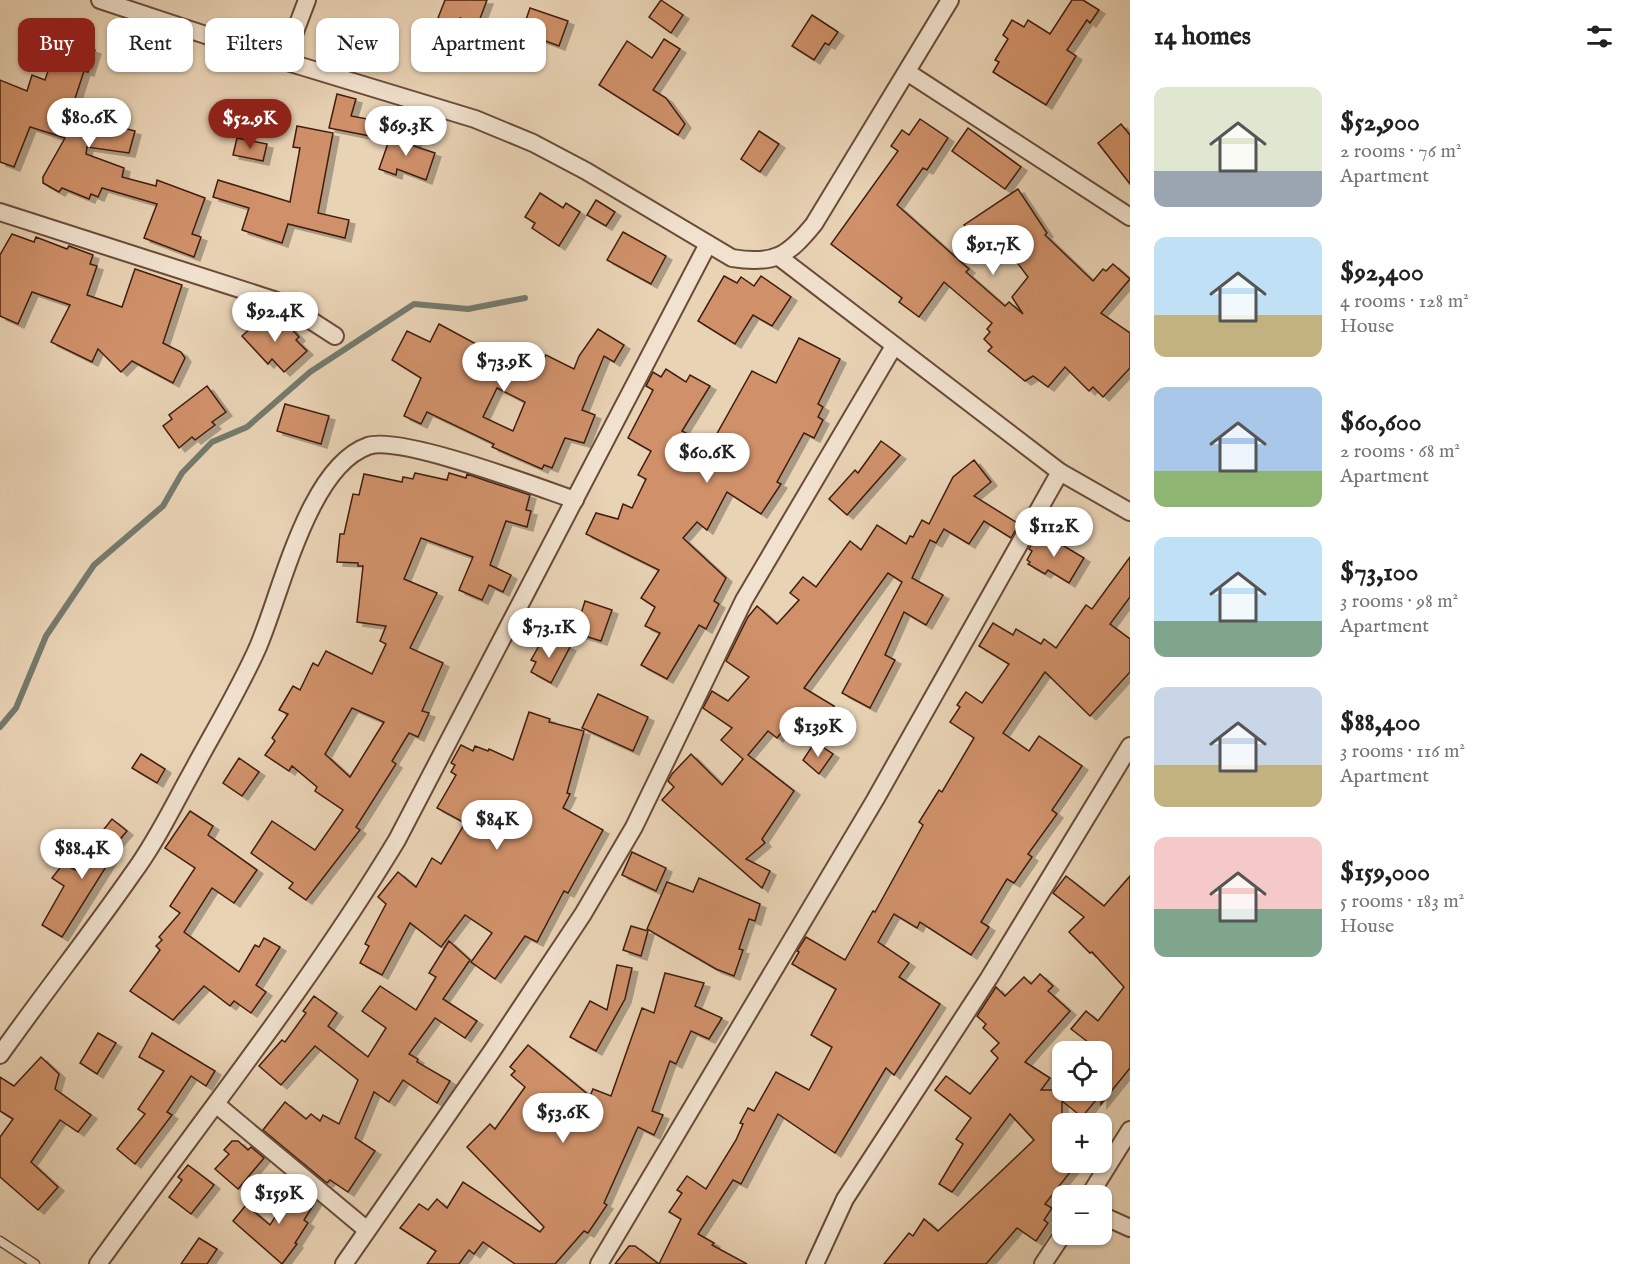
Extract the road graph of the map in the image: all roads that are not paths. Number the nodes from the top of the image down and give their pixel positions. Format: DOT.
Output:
graph roads {
  1 [pos="100,0"];
  2 [pos="307,0"];
  3 [pos="950,0"];
  4 [pos="300,18"];
  5 [pos="205,35"];
  6 [pos="304,67"];
  7 [pos="907,72"];
  8 [pos="0,212"];
  9 [pos="1130,217"];
  10 [pos="708,244"];
  11 [pos="779,257"];
  12 [pos="335,336"];
  13 [pos="894,346"];
  14 [pos="1060,472"];
  15 [pos="575,500"];
  16 [pos="1130,512"];
  17 [pos="1130,746"];
  18 [pos="0,1055"];
  19 [pos="217,1105"];
  20 [pos="1130,1130"];
  21 [pos="1096,1185"];
  22 [pos="1112,1220"];
  23 [pos="1130,1228"];
  24 [pos="367,1230"];
  25 [pos="0,1241"];
  26 [pos="1056,1245"];
  27 [pos="35,1264"];
  28 [pos="98,1264"];
  29 [pos="344,1264"];
  30 [pos="599,1264"];
  31 [pos="815,1264"];
  32 [pos="1043,1264"];
  1 -- 5 [label="street"];
  2 -- 4 [label="street"];
  3 -- 7 [label="street"];
  6 -- 10 [label="street"];
  7 -- 9 [label="street"];
  7 -- 11 [label="street"];
  8 -- 12 [label="street"];
  10 -- 11 [label="street"];
  10 -- 15 [label="street"];
  11 -- 13 [label="street"];
  13 -- 14 [label="street"];
  13 -- 24 [label="street"];
  14 -- 16 [label="street"];
  14 -- 30 [label="street"];
  15 -- 18 [label="street"];
  15 -- 19 [label="street"];
  17 -- 31 [label="street"];
  19 -- 24 [label="street"];
  19 -- 28 [label="street"];
  20 -- 21 [label="street"];
  22 -- 23 [label="street"];
  24 -- 29 [label="street"];
  25 -- 27 [label="lane"];
  26 -- 32 [label="street"];
}
